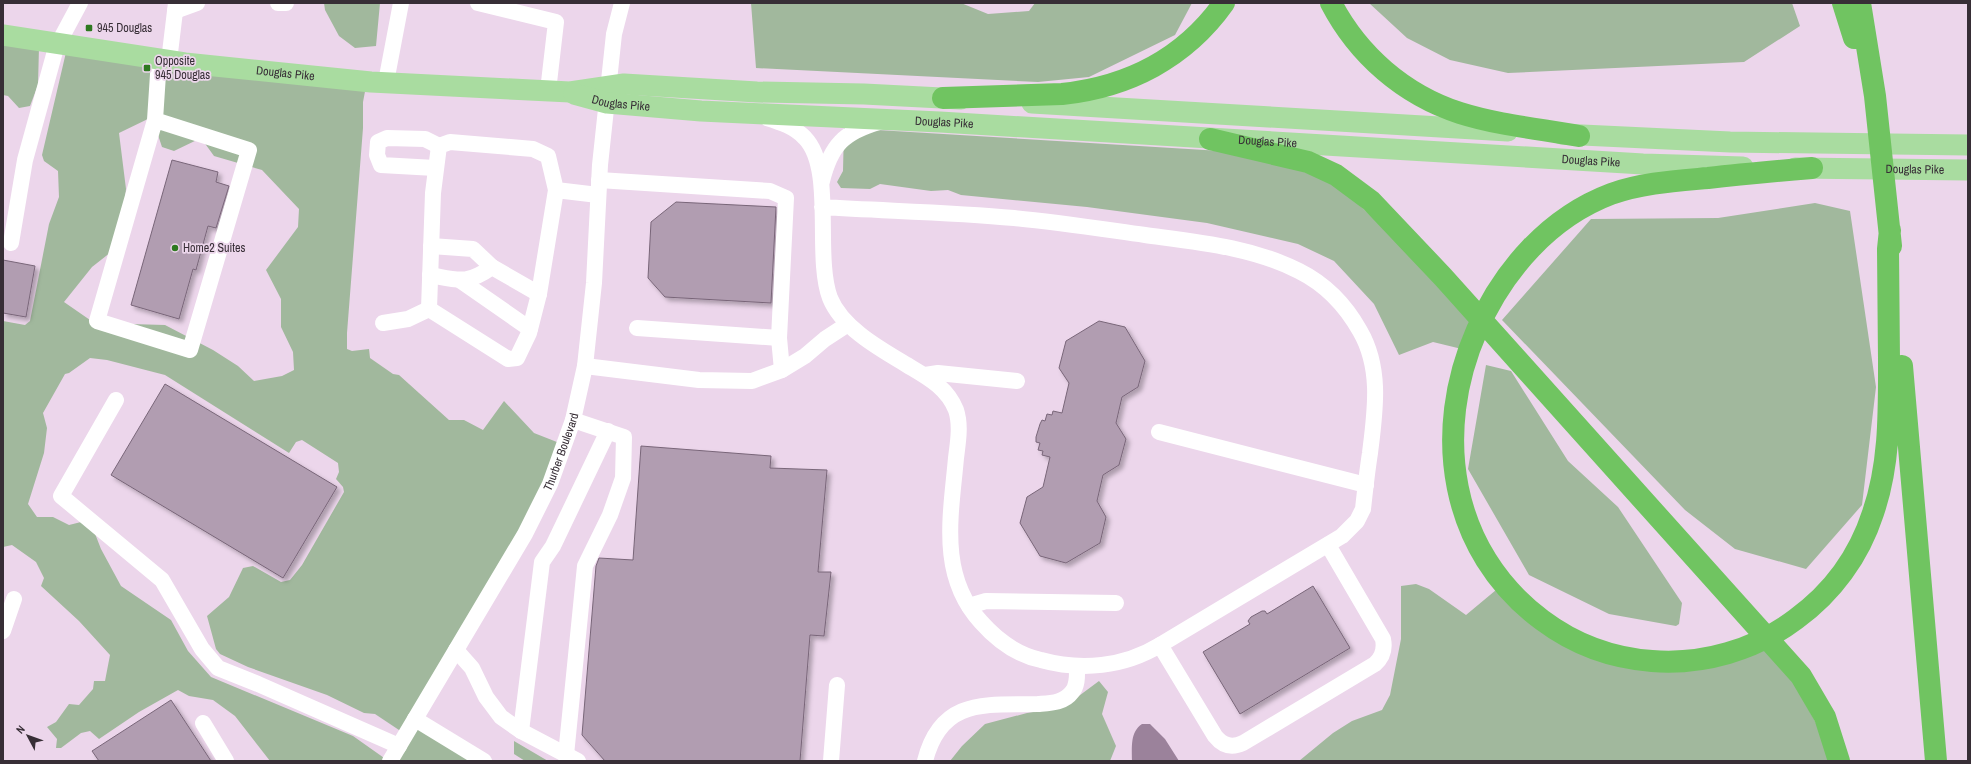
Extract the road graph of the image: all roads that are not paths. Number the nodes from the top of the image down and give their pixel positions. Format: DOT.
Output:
graph roads {
  1 [pos="80,3"];
  2 [pos="197,3"];
  3 [pos="278,3"];
  4 [pos="286,3"];
  5 [pos="401,3"];
  6 [pos="478,3"];
  7 [pos="622,3"];
  8 [pos="1224,3"];
  9 [pos="1331,3"];
  10 [pos="1843,3"];
  11 [pos="1860,3"];
  12 [pos="176,7"];
  13 [pos="3,35"];
  14 [pos="57,44"];
  15 [pos="164,60"];
  16 [pos="386,82"];
  17 [pos="548,91"];
  18 [pos="608,94"];
  19 [pos="943,98"];
  20 [pos="754,114"];
  21 [pos="155,120"];
  22 [pos="887,120"];
  23 [pos="1579,136"];
  24 [pos="1210,139"];
  25 [pos="1880,141"];
  26 [pos="1968,145"];
  27 [pos="439,146"];
  28 [pos="435,168"];
  29 [pos="1814,168"];
  30 [pos="1968,170"];
  31 [pos="822,183"];
  32 [pos="598,187"];
  33 [pos="556,190"];
  34 [pos="822,207"];
  35 [pos="1890,230"];
  36 [pos="11,243"];
  37 [pos="431,246"];
  38 [pos="492,267"];
  39 [pos="430,275"];
  40 [pos="461,281"];
  41 [pos="539,294"];
  42 [pos="429,309"];
  43 [pos="383,323"];
  44 [pos="848,324"];
  45 [pos="637,328"];
  46 [pos="530,329"];
  47 [pos="778,338"];
  48 [pos="585,366"];
  49 [pos="782,370"];
  50 [pos="925,375"];
  51 [pos="1017,381"];
  52 [pos="116,400"];
  53 [pos="573,420"];
  54 [pos="608,431"];
  55 [pos="1158,432"];
  56 [pos="1366,485"];
  57 [pos="1328,545"];
  58 [pos="14,599"];
  59 [pos="1116,603"];
  60 [pos="969,606"];
  61 [pos="3,631"];
  62 [pos="1160,646"];
  63 [pos="456,650"];
  64 [pos="1077,666"];
  65 [pos="837,685"];
  66 [pos="415,719"];
  67 [pos="203,723"];
  68 [pos="521,731"];
  69 [pos="399,746"];
  70 [pos="572,758"];
  71 [pos="226,761"];
  72 [pos="390,761"];
  73 [pos="484,761"];
  74 [pos="830,761"];
  75 [pos="925,761"];
  76 [pos="1839,761"];
  77 [pos="1936,761"];
  1 -- 14 [label="street"];
  2 -- 12 [label="street"];
  3 -- 4 [label="street"];
  5 -- 16 [label="street"];
  6 -- 17 [label="street"];
  7 -- 18 [label="street, Thurber Boulevard"];
  8 -- 19 [label="highway"];
  9 -- 23 [label="highway"];
  10 -- 25 [label="highway"];
  11 -- 25 [label="highway"];
  12 -- 15 [label="street"];
  13 -- 14 [label="main road, Douglas Pike"];
  14 -- 15 [label="main road, Douglas Pike"];
  14 -- 36 [label="street"];
  15 -- 16 [label="main road, Douglas Pike"];
  15 -- 21 [label="street"];
  16 -- 17 [label="main road, Douglas Pike"];
  17 -- 18 [label="main road, Douglas Pike"];
  18 -- 19 [label="main road, Douglas Pike"];
  18 -- 20 [label="main road, Douglas Pike"];
  18 -- 32 [label="street, Thurber Boulevard"];
  19 -- 23 [label="main road, Douglas Pike"];
  20 -- 22 [label="main road, Douglas Pike"];
  20 -- 31 [label="street"];
  21 -- 21 [label="street"];
  22 -- 24 [label="main road, Douglas Pike"];
  22 -- 31 [label="street"];
  23 -- 26 [label="main road, Douglas Pike"];
  24 -- 29 [label="main road, Douglas Pike"];
  24 -- 76 [label="highway"];
  25 -- 35 [label="highway"];
  27 -- 28 [label="street"];
  27 -- 28 [label="street"];
  27 -- 33 [label="street"];
  28 -- 37 [label="street"];
  29 -- 30 [label="main road, Douglas Pike"];
  29 -- 35 [label="highway"];
  31 -- 34 [label="street"];
  32 -- 33 [label="street"];
  32 -- 47 [label="street"];
  32 -- 48 [label="street, Thurber Boulevard"];
  33 -- 41 [label="street"];
  34 -- 44 [label="street"];
  34 -- 56 [label="street"];
  35 -- 77 [label="highway"];
  37 -- 38 [label="street"];
  37 -- 39 [label="street"];
  38 -- 40 [label="street"];
  38 -- 41 [label="street"];
  39 -- 40 [label="street"];
  39 -- 42 [label="street"];
  40 -- 46 [label="street"];
  41 -- 46 [label="street"];
  42 -- 43 [label="street"];
  42 -- 46 [label="street"];
  44 -- 49 [label="street"];
  44 -- 50 [label="street"];
  45 -- 47 [label="street"];
  47 -- 49 [label="street"];
  48 -- 49 [label="street"];
  48 -- 53 [label="street, Thurber Boulevard"];
  50 -- 51 [label="street"];
  50 -- 60 [label="street"];
  52 -- 69 [label="street"];
  53 -- 54 [label="street"];
  53 -- 63 [label="street, Thurber Boulevard"];
  54 -- 68 [label="street"];
  54 -- 70 [label="street"];
  55 -- 56 [label="street"];
  56 -- 57 [label="street"];
  57 -- 62 [label="street"];
  57 -- 62 [label="street"];
  58 -- 61 [label="street"];
  59 -- 60 [label="street"];
  60 -- 64 [label="street"];
  62 -- 64 [label="street"];
  63 -- 66 [label="street, Thurber Boulevard"];
  63 -- 68 [label="street"];
  64 -- 75 [label="street"];
  65 -- 74 [label="street"];
  66 -- 69 [label="street, Thurber Boulevard"];
  66 -- 73 [label="street"];
  67 -- 71 [label="street"];
  68 -- 70 [label="street"];
  69 -- 72 [label="street, Thurber Boulevard"];
}
